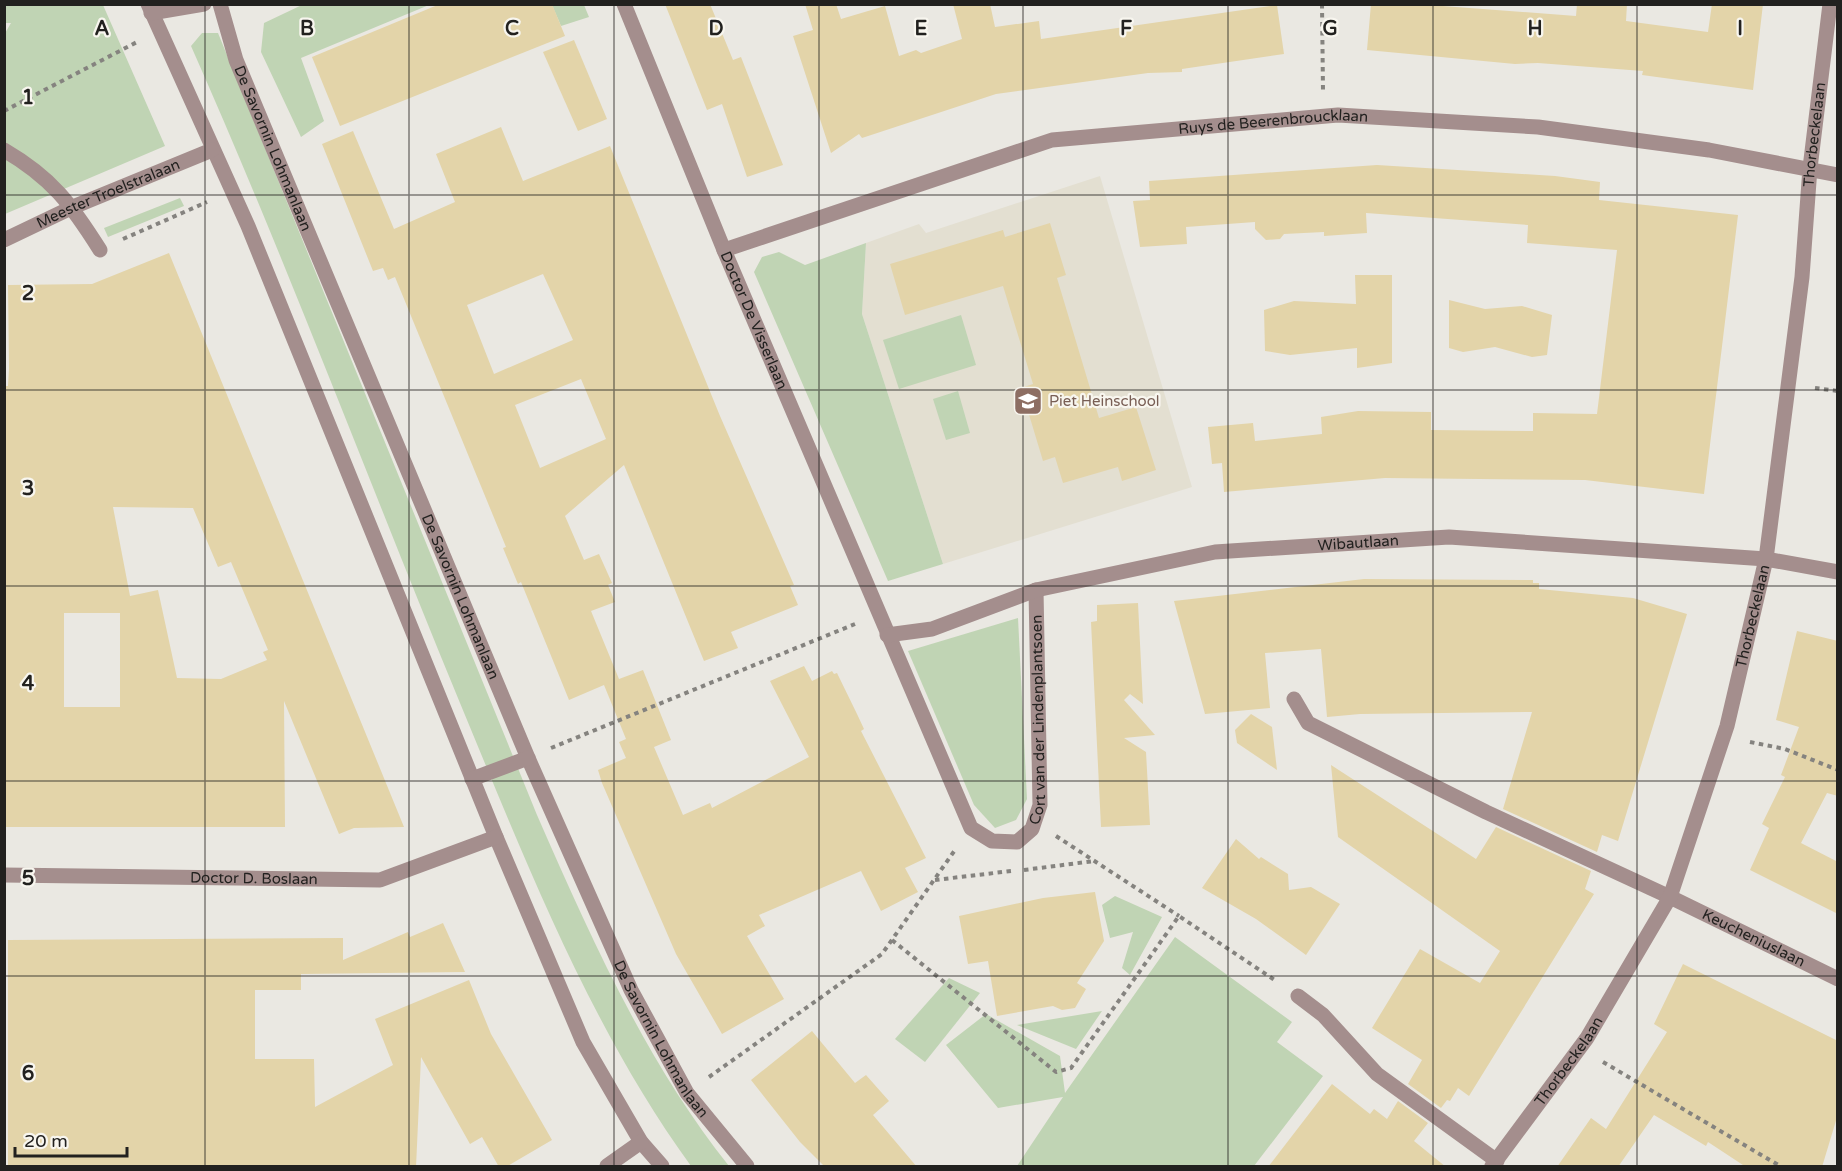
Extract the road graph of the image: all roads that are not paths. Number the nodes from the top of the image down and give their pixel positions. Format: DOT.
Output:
graph roads {
  1 [pos="204,4"];
  2 [pos="220,4"];
  3 [pos="624,4"];
  4 [pos="1830,4"];
  5 [pos="149,9"];
  6 [pos="4,150"];
  7 [pos="212,150"];
  8 [pos="1810,168"];
  9 [pos="1838,175"];
  10 [pos="74,207"];
  11 [pos="4,240"];
  12 [pos="100,250"];
  13 [pos="724,250"];
  14 [pos="1766,559"];
  15 [pos="1838,572"];
  16 [pos="1036,590"];
  17 [pos="887,635"];
  18 [pos="1294,699"];
  19 [pos="528,758"];
  20 [pos="472,779"];
  21 [pos="496,837"];
  22 [pos="1017,842"];
  23 [pos="4,875"];
  24 [pos="1670,897"];
  25 [pos="1838,979"];
  26 [pos="1298,996"];
  27 [pos="641,1142"];
  28 [pos="1494,1164"];
  29 [pos="607,1167"];
  30 [pos="662,1167"];
  31 [pos="747,1167"];
  1 -- 5 [label="street"];
  2 -- 19 [label="street, De Savornin Lohmanlaan"];
  3 -- 13 [label="street, Doctor De Visserlaan"];
  4 -- 8 [label="street, Thorbeckelaan"];
  5 -- 7 [label="street"];
  6 -- 10 [label="street"];
  7 -- 10 [label="street, Meester Troelstralaan"];
  7 -- 20 [label="street"];
  8 -- 9 [label="street, Ruys de Beerenbroucklaan"];
  8 -- 13 [label="street, Ruys de Beerenbroucklaan"];
  8 -- 14 [label="street, Thorbeckelaan"];
  10 -- 11 [label="street, Meester Troelstralaan"];
  10 -- 12 [label="street"];
  13 -- 17 [label="street, Doctor De Visserlaan"];
  14 -- 15 [label="street, Wibautlaan"];
  14 -- 16 [label="street, Wibautlaan"];
  14 -- 24 [label="street, Thorbeckelaan"];
  16 -- 17 [label="street, Wibautlaan"];
  16 -- 22 [label="street, Cort van der Lindenplantsoen"];
  17 -- 22 [label="street, Doctor De Visserlaan"];
  18 -- 24 [label="street, Keucheniuslaan"];
  19 -- 20 [label="street"];
  19 -- 31 [label="street, De Savornin Lohmanlaan"];
  20 -- 21 [label="street"];
  21 -- 23 [label="street, Doctor D. Boslaan"];
  21 -- 27 [label="street"];
  24 -- 25 [label="street, Keucheniuslaan"];
  24 -- 28 [label="street, Thorbeckelaan"];
  26 -- 28 [label="street"];
  27 -- 29 [label="street"];
  27 -- 30 [label="street"];
}
